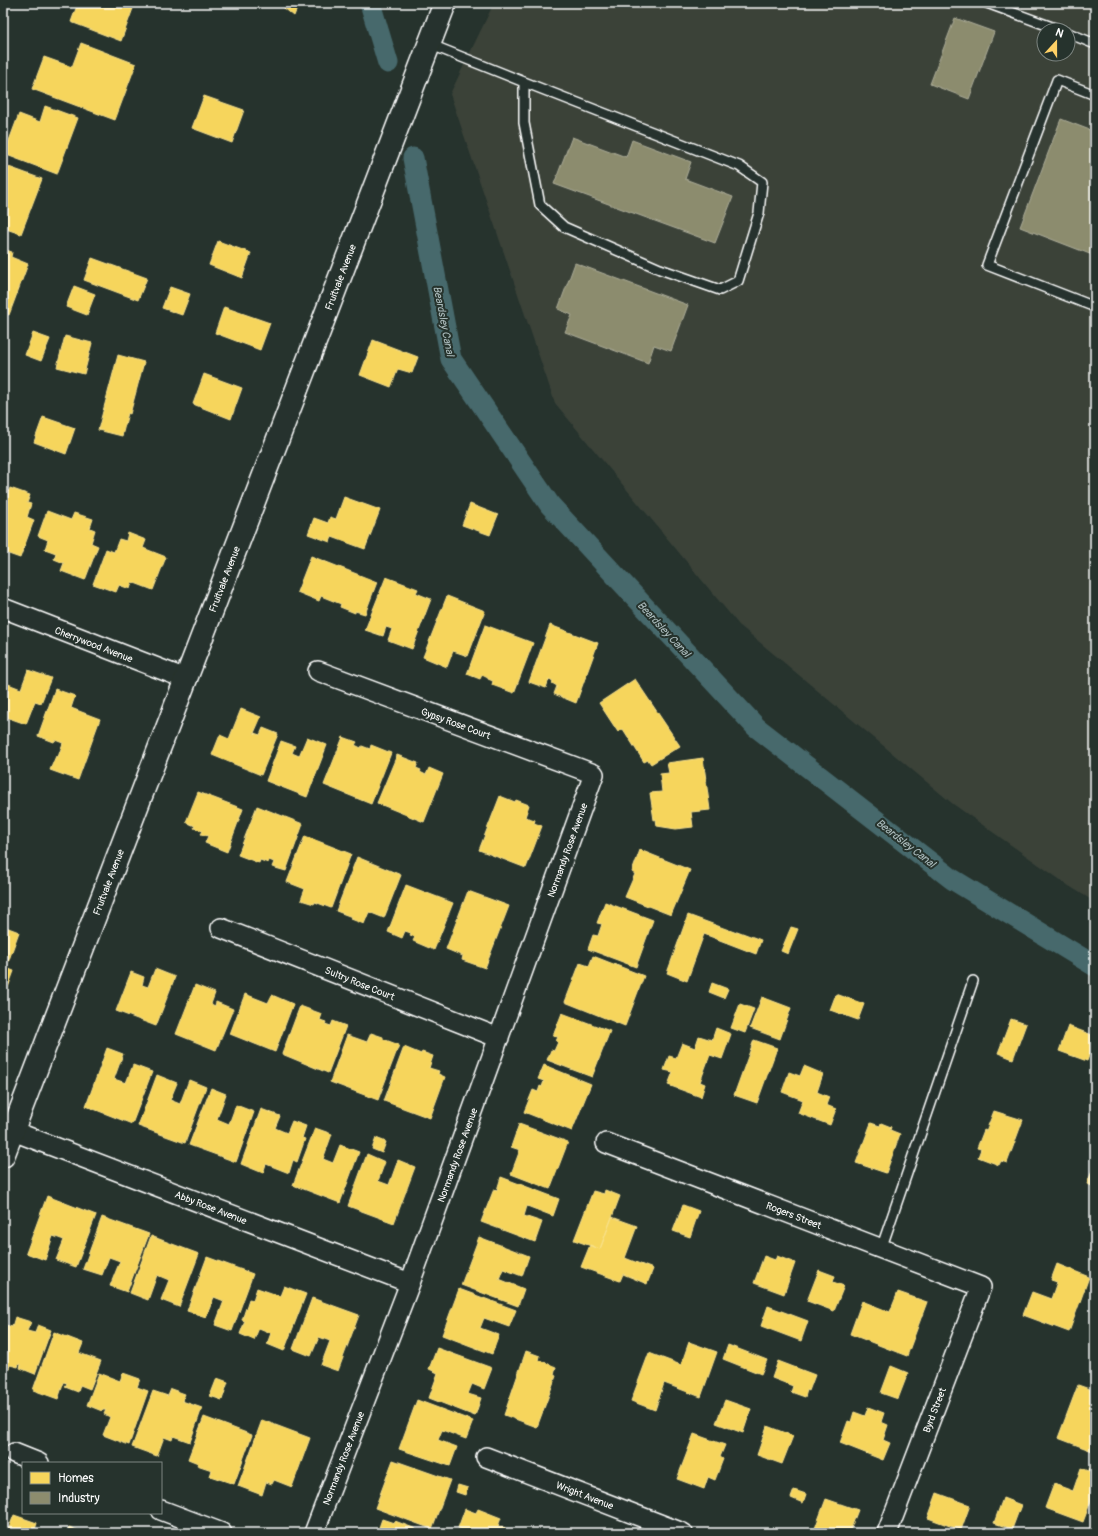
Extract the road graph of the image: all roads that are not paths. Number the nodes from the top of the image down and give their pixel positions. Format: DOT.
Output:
graph roads {
  1 [pos="445,3"];
  2 [pos="987,3"];
  3 [pos="1038,22"];
  4 [pos="1076,36"];
  5 [pos="429,44"];
  6 [pos="1095,44"];
  7 [pos="524,82"];
  8 [pos="1095,95"];
  9 [pos="1095,306"];
  10 [pos="3,608"];
  11 [pos="318,671"];
  12 [pos="186,679"];
  13 [pos="594,774"];
  14 [pos="221,928"];
  15 [pos="973,981"];
  16 [pos="499,1038"];
  17 [pos="13,1131"];
  18 [pos="606,1143"];
  19 [pos="3,1156"];
  20 [pos="882,1249"];
  21 [pos="410,1283"];
  22 [pos="982,1287"];
  23 [pos="14,1453"];
  24 [pos="486,1457"];
  25 [pos="36,1462"];
  26 [pos="162,1510"];
  27 [pos="222,1533"];
  28 [pos="314,1533"];
  29 [pos="683,1533"];
  30 [pos="887,1533"];
  1 -- 5 [label="main road, Fruitvale Avenue"];
  2 -- 3 [label="lane"];
  4 -- 6 [label="lane"];
  5 -- 7 [label="lane"];
  5 -- 12 [label="main road, Fruitvale Avenue"];
  7 -- 7 [label="lane"];
  8 -- 9 [label="lane"];
  10 -- 12 [label="street, Cherrywood Avenue"];
  11 -- 13 [label="street, Gypsy Rose Court"];
  12 -- 17 [label="main road, Fruitvale Avenue"];
  13 -- 16 [label="street, Normandy Rose Avenue"];
  14 -- 16 [label="street, Sultry Rose Court"];
  15 -- 20 [label="lane"];
  16 -- 21 [label="street, Normandy Rose Avenue"];
  17 -- 19 [label="main road, Fruitvale Avenue"];
  17 -- 21 [label="street, Abby Rose Avenue"];
  18 -- 20 [label="street, Rogers Street"];
  20 -- 22 [label="street, Rogers Street"];
  21 -- 28 [label="street, Normandy Rose Avenue"];
  22 -- 30 [label="street, Byrd Street"];
  23 -- 25 [label="street"];
  24 -- 29 [label="street, Wright Avenue"];
  26 -- 27 [label="street"];
}
